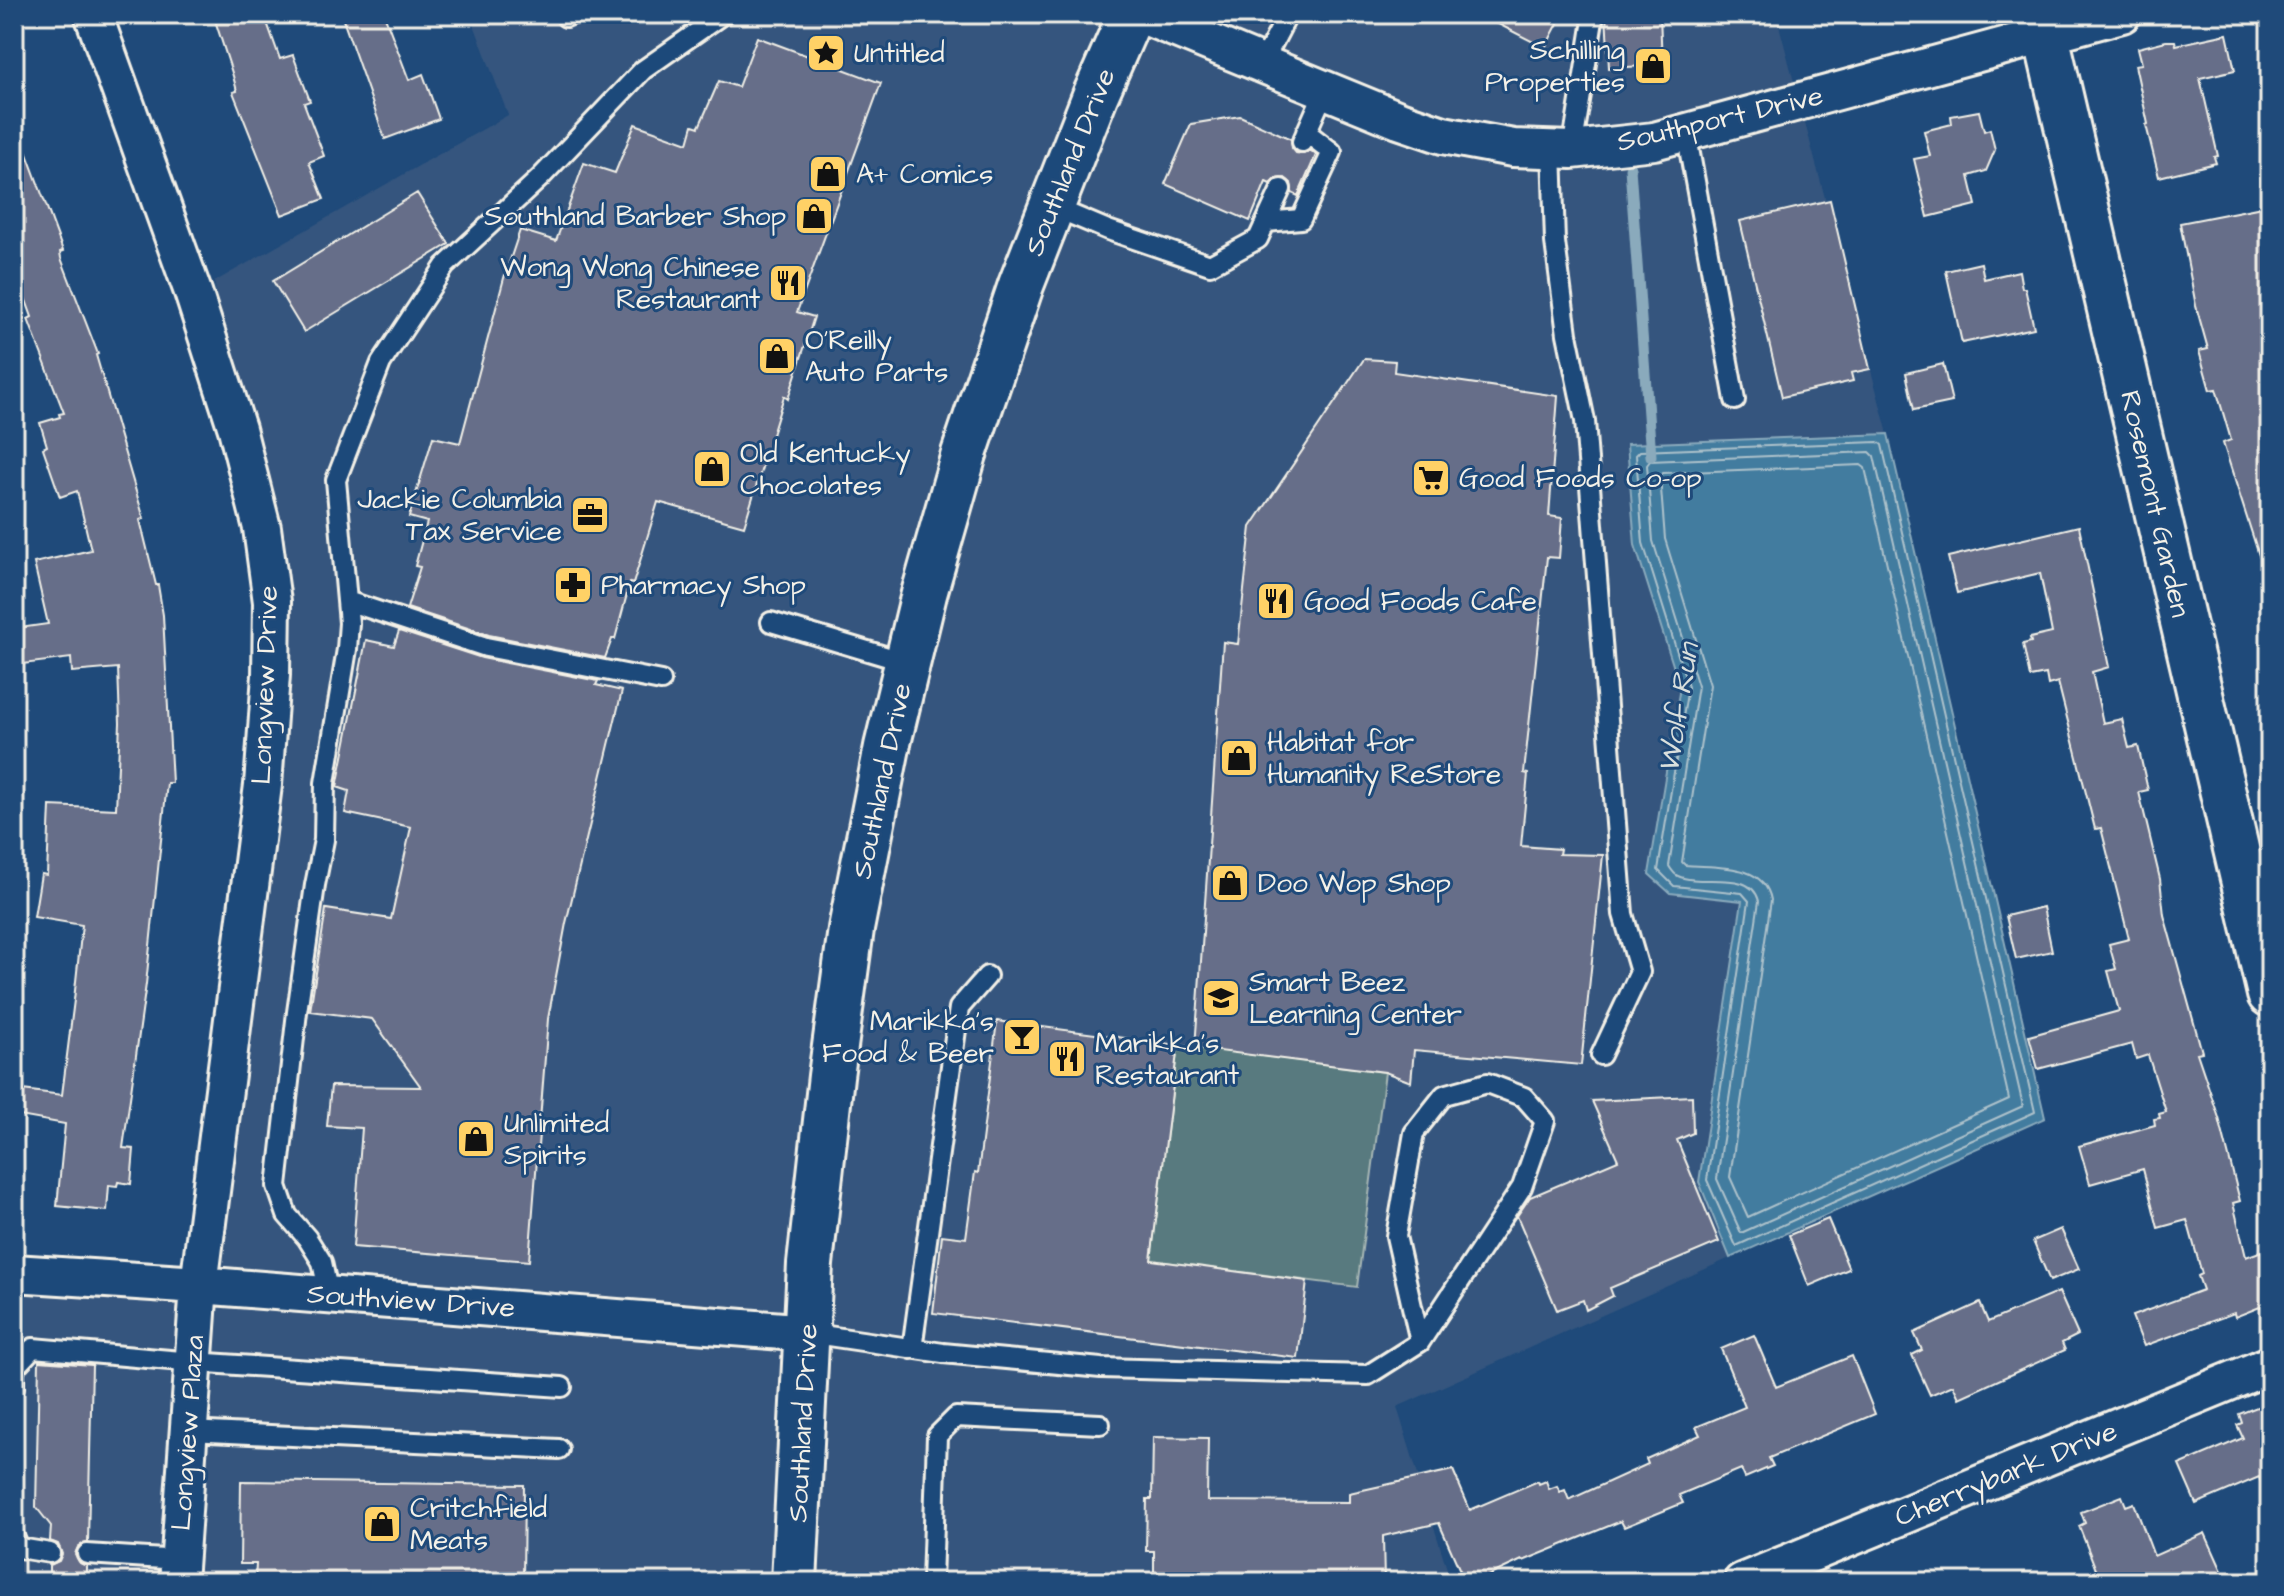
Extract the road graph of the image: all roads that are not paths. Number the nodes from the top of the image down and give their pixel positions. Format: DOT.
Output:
graph roads {
  1 [pos="93,14"];
  2 [pos="565,14"];
  3 [pos="573,14"];
  4 [pos="723,14"];
  5 [pos="1131,14"];
  6 [pos="1140,14"];
  7 [pos="1288,14"];
  8 [pos="1594,14"];
  9 [pos="2122,14"];
  10 [pos="2043,25"];
  11 [pos="1262,64"];
  12 [pos="1325,90"];
  13 [pos="1686,132"];
  14 [pos="1562,150"];
  15 [pos="1281,189"];
  16 [pos="1051,206"];
  17 [pos="1266,222"];
  18 [pos="1735,400"];
  19 [pos="347,601"];
  20 [pos="771,622"];
  21 [pos="908,663"];
  22 [pos="661,681"];
  23 [pos="987,976"];
  24 [pos="2270,994"];
  25 [pos="1601,1055"];
  26 [pos="14,1273"];
  27 [pos="199,1285"];
  28 [pos="329,1295"];
  29 [pos="808,1333"];
  30 [pos="1420,1342"];
  31 [pos="912,1349"];
  32 [pos="193,1362"];
  33 [pos="2270,1365"];
  34 [pos="14,1387"];
  35 [pos="562,1387"];
  36 [pos="1100,1424"];
  37 [pos="189,1431"];
  38 [pos="559,1449"];
  39 [pos="14,1537"];
  40 [pos="50,1553"];
  41 [pos="87,1554"];
  42 [pos="179,1571"];
  43 [pos="794,1582"];
  44 [pos="932,1582"];
  45 [pos="1742,1582"];
  1 -- 27 [label="street, Longview Drive"];
  2 -- 3 [label="lane"];
  4 -- 19 [label="lane"];
  5 -- 16 [label="main road, Southland Drive"];
  6 -- 11 [label="street, Southport Drive"];
  7 -- 11 [label="lane"];
  8 -- 14 [label="lane"];
  9 -- 10 [label="street, Southport Drive"];
  10 -- 13 [label="street, Southport Drive"];
  10 -- 24 [label="main road, Rosemont Garden"];
  11 -- 12 [label="street, Southport Drive"];
  12 -- 14 [label="street, Southport Drive"];
  12 -- 17 [label="lane"];
  13 -- 14 [label="street, Southport Drive"];
  13 -- 18 [label="lane"];
  14 -- 25 [label="lane"];
  15 -- 17 [label="lane"];
  16 -- 17 [label="lane"];
  16 -- 21 [label="main road, Southland Drive"];
  19 -- 22 [label="lane"];
  19 -- 28 [label="lane"];
  20 -- 21 [label="lane"];
  21 -- 29 [label="main road, Southland Drive"];
  23 -- 31 [label="lane"];
  26 -- 27 [label="street, Southview Drive"];
  27 -- 28 [label="street, Southview Drive"];
  27 -- 32 [label="street, Longview Plaza"];
  28 -- 29 [label="street, Southview Drive"];
  29 -- 31 [label="lane"];
  29 -- 43 [label="main road, Southland Drive"];
  30 -- 30 [label="lane"];
  30 -- 31 [label="lane"];
  32 -- 34 [label="lane"];
  32 -- 35 [label="lane"];
  32 -- 37 [label="street, Longview Plaza"];
  33 -- 45 [label="street, Cherrybark Drive"];
  36 -- 44 [label="lane"];
  37 -- 38 [label="lane"];
  37 -- 42 [label="street, Longview Plaza"];
  39 -- 40 [label="lane"];
  41 -- 42 [label="lane"];
}
